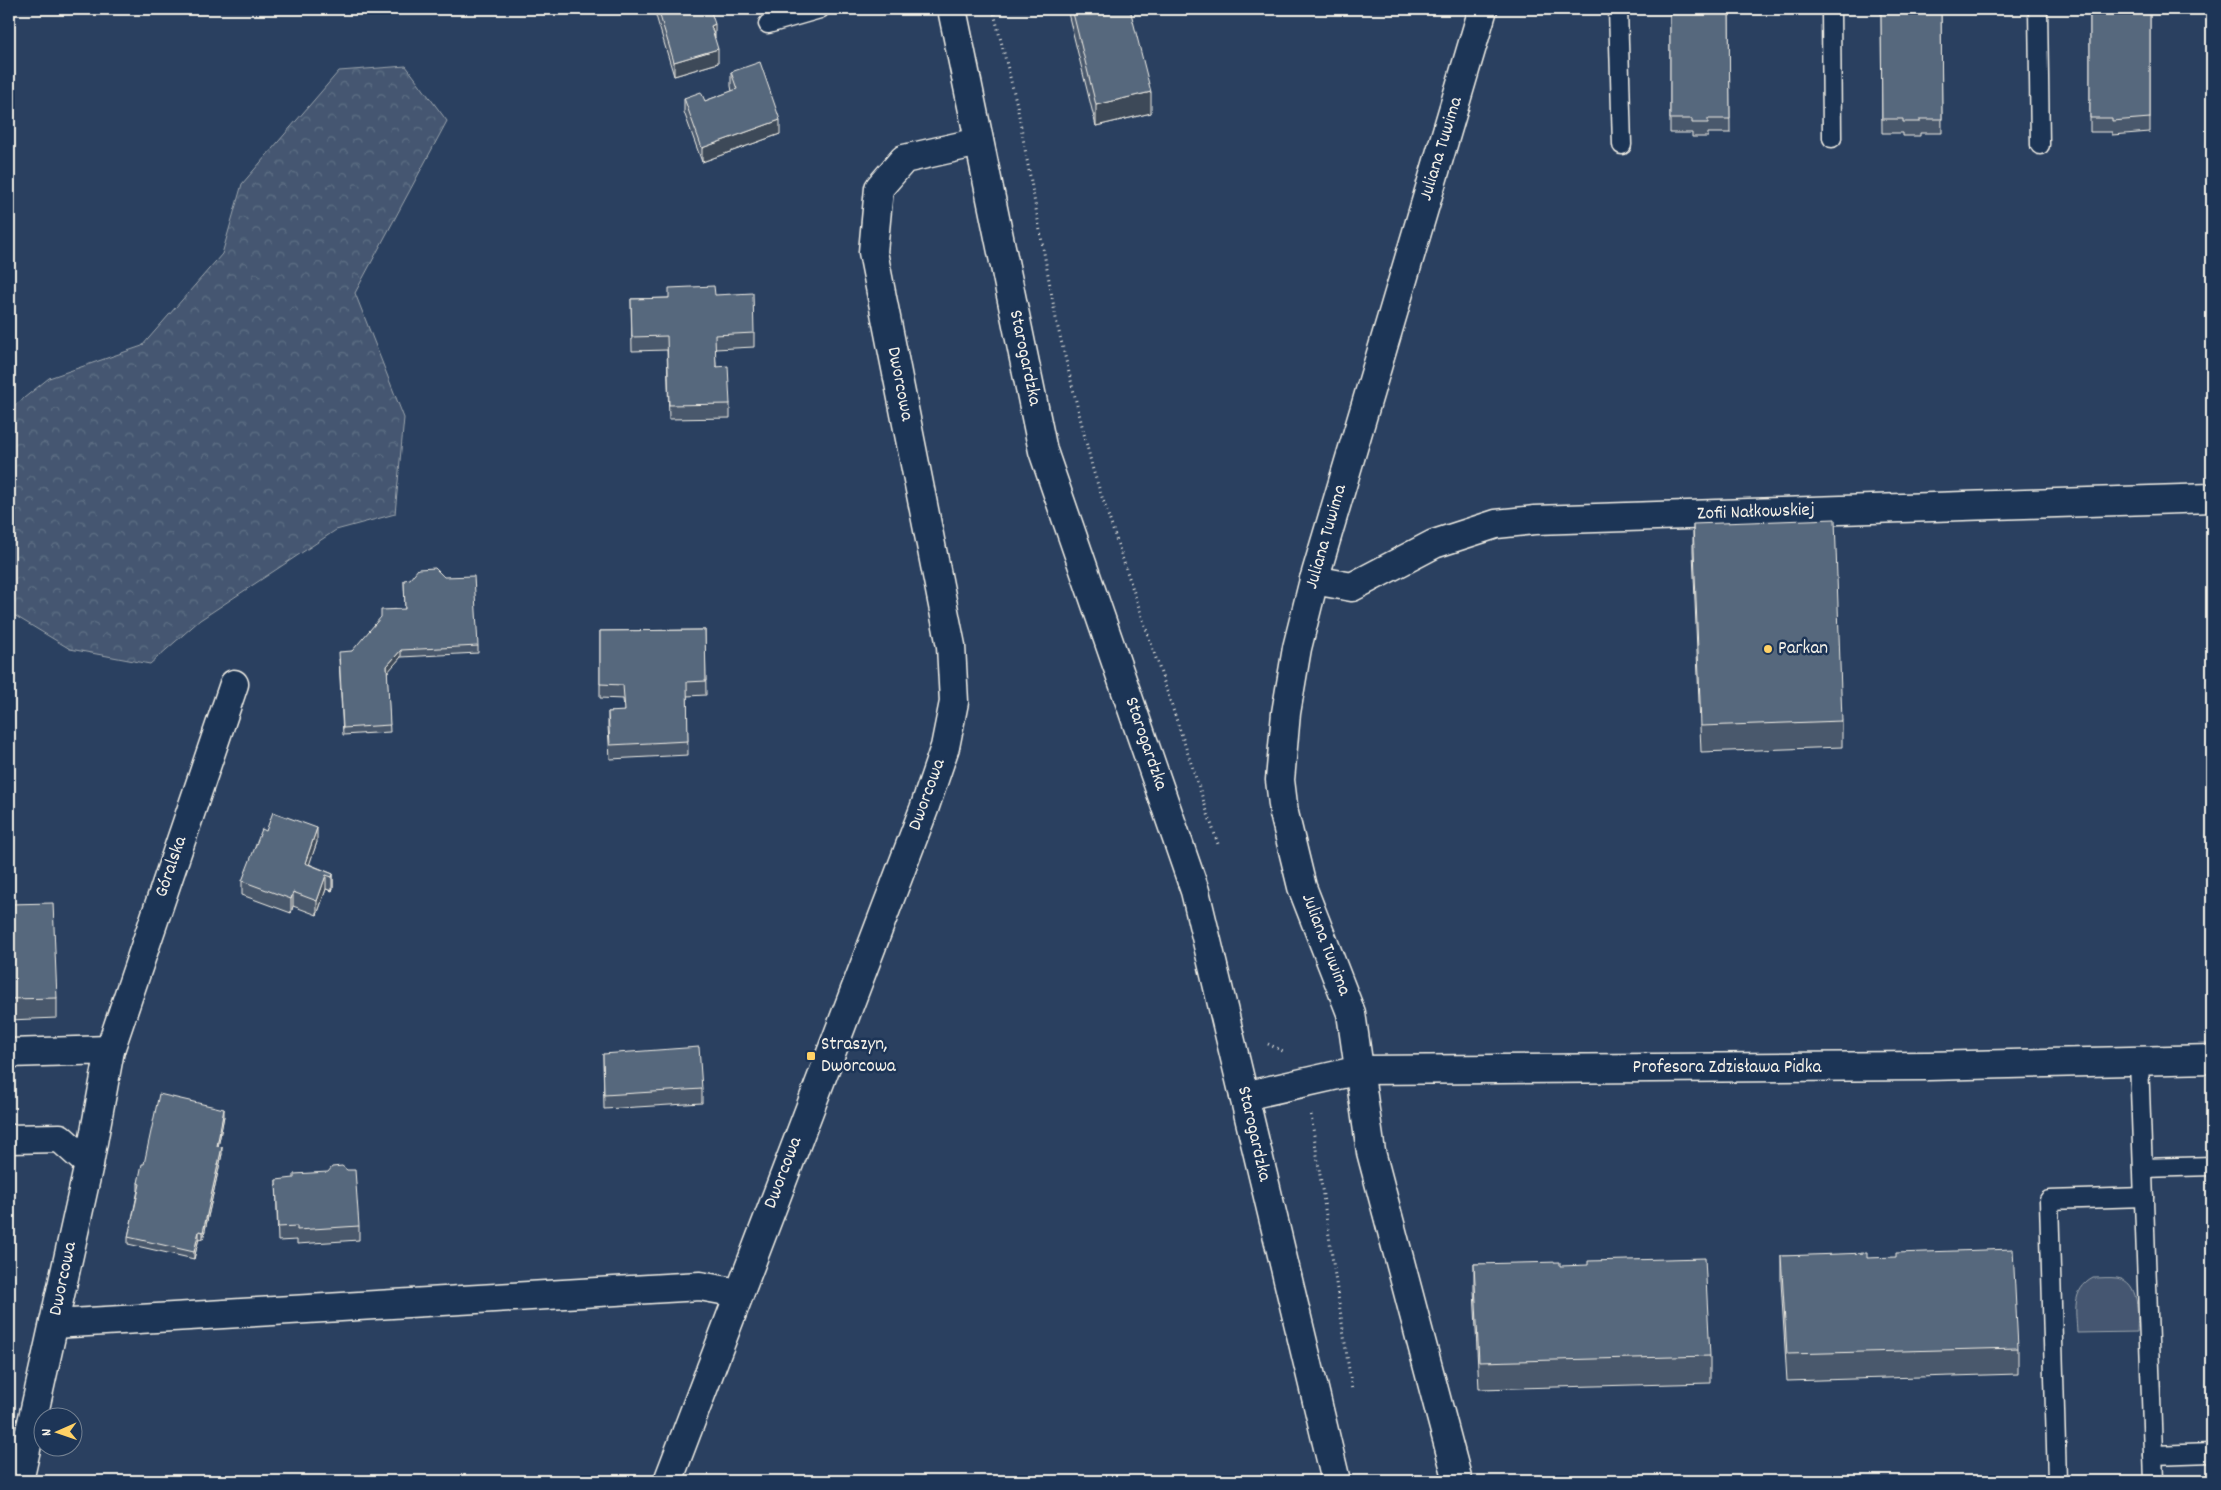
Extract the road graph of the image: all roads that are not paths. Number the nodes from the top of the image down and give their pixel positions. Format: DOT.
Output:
graph roads {
  1 [pos="820,9"];
  2 [pos="952,9"];
  3 [pos="1483,9"];
  4 [pos="1618,9"];
  5 [pos="1832,9"];
  6 [pos="2038,9"];
  7 [pos="768,24"];
  8 [pos="1832,138"];
  9 [pos="979,142"];
  10 [pos="1622,145"];
  11 [pos="2040,145"];
  12 [pos="2212,498"];
  13 [pos="1314,580"];
  14 [pos="234,684"];
  15 [pos="110,1050"];
  16 [pos="9,1052"];
  17 [pos="2212,1059"];
  18 [pos="2139,1061"];
  19 [pos="1360,1070"];
  20 [pos="1244,1096"];
  21 [pos="9,1139"];
  22 [pos="89,1164"];
  23 [pos="2212,1166"];
  24 [pos="2143,1168"];
  25 [pos="2144,1197"];
  26 [pos="738,1293"];
  27 [pos="54,1324"];
  28 [pos="2212,1453"];
  29 [pos="2153,1455"];
  30 [pos="19,1481"];
  31 [pos="668,1481"];
  32 [pos="1336,1481"];
  33 [pos="1458,1481"];
  34 [pos="2057,1481"];
  35 [pos="2154,1481"];
  1 -- 7 [label="lane"];
  2 -- 9 [label="street, Starogardzka"];
  3 -- 13 [label="street, Juliana Tuwima"];
  4 -- 10 [label="lane"];
  5 -- 8 [label="lane"];
  6 -- 11 [label="lane"];
  9 -- 20 [label="street, Starogardzka"];
  9 -- 26 [label="street, Dworcowa"];
  12 -- 13 [label="street, Zofii Nałkowskiej"];
  13 -- 19 [label="street, Juliana Tuwima"];
  14 -- 15 [label="street, Góralska"];
  15 -- 16 [label="street"];
  15 -- 22 [label="street, Góralska"];
  17 -- 18 [label="street, Profesora Zdzisława Pidka"];
  18 -- 19 [label="street, Profesora Zdzisława Pidka"];
  18 -- 24 [label="lane"];
  19 -- 20 [label="street, Profesora Zdzisława Pidka"];
  19 -- 33 [label="street, Juliana Tuwima"];
  20 -- 32 [label="street, Starogardzka"];
  21 -- 22 [label="street"];
  22 -- 27 [label="street, Dworcowa"];
  23 -- 24 [label="lane"];
  24 -- 25 [label="lane"];
  25 -- 29 [label="lane"];
  25 -- 34 [label="lane"];
  26 -- 27 [label="street"];
  26 -- 31 [label="street, Dworcowa"];
  27 -- 30 [label="street, Dworcowa"];
  28 -- 29 [label="lane"];
  29 -- 35 [label="lane"];
}
